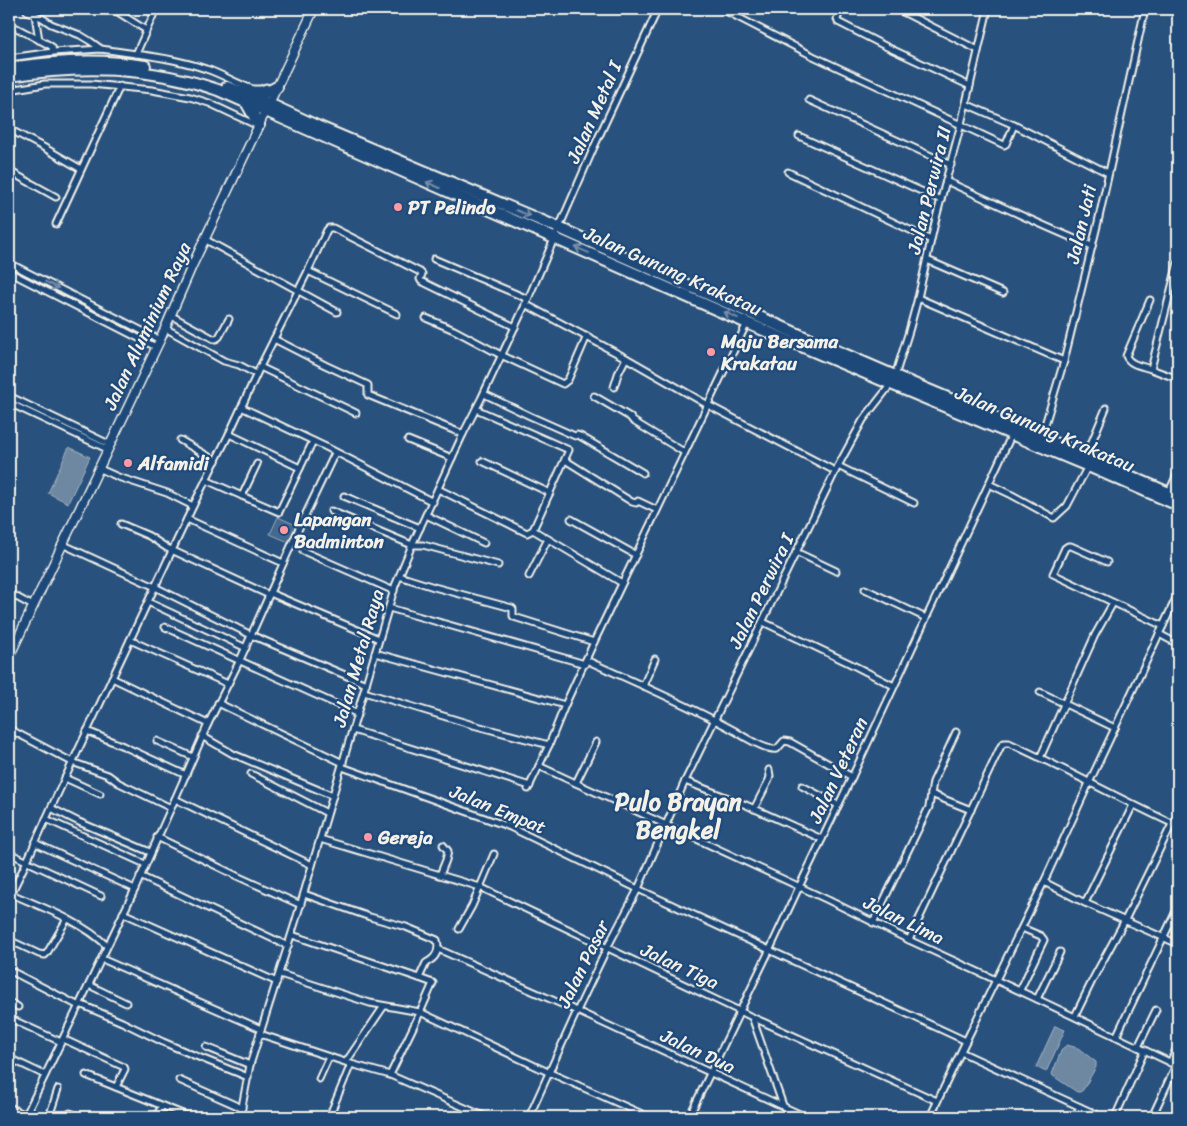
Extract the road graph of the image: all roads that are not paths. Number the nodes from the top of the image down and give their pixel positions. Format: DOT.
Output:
graph roads {
  1 [pos="113,9"];
  2 [pos="156,9"];
  3 [pos="314,9"];
  4 [pos="658,9"];
  5 [pos="722,9"];
  6 [pos="841,9"];
  7 [pos="897,9"];
  8 [pos="987,9"];
  9 [pos="1146,9"];
  10 [pos="28,11"];
  11 [pos="35,15"];
  12 [pos="9,24"];
  13 [pos="146,30"];
  14 [pos="39,40"];
  15 [pos="102,49"];
  16 [pos="978,50"];
  17 [pos="53,52"];
  18 [pos="136,54"];
  19 [pos="9,58"];
  20 [pos="9,68"];
  21 [pos="9,76"];
  22 [pos="279,82"];
  23 [pos="120,86"];
  24 [pos="970,86"];
  25 [pos="9,90"];
  26 [pos="249,99"];
  27 [pos="809,100"];
  28 [pos="966,104"];
  29 [pos="268,107"];
  30 [pos="961,124"];
  31 [pos="1014,125"];
  32 [pos="259,126"];
  33 [pos="9,129"];
  34 [pos="799,136"];
  35 [pos="951,165"];
  36 [pos="81,169"];
  37 [pos="9,171"];
  38 [pos="788,172"];
  39 [pos="1108,173"];
  40 [pos="946,181"];
  41 [pos="56,196"];
  42 [pos="941,200"];
  43 [pos="56,224"];
  44 [pos="559,228"];
  45 [pos="555,238"];
  46 [pos="206,240"];
  47 [pos="931,240"];
  48 [pos="1092,246"];
  49 [pos="434,259"];
  50 [pos="927,260"];
  51 [pos="9,262"];
  52 [pos="1178,262"];
  53 [pos="15,266"];
  54 [pos="24,270"];
  55 [pos="308,271"];
  56 [pos="10,272"];
  57 [pos="20,278"];
  58 [pos="298,291"];
  59 [pos="1003,293"];
  60 [pos="918,298"];
  61 [pos="1150,300"];
  62 [pos="526,302"];
  63 [pos="337,312"];
  64 [pos="397,314"];
  65 [pos="170,315"];
  66 [pos="426,318"];
  67 [pos="229,319"];
  68 [pos="126,322"];
  69 [pos="747,323"];
  70 [pos="514,327"];
  71 [pos="165,328"];
  72 [pos="122,330"];
  73 [pos="587,336"];
  74 [pos="274,339"];
  75 [pos="158,343"];
  76 [pos="501,355"];
  77 [pos="626,358"];
  78 [pos="1064,361"];
  79 [pos="260,367"];
  80 [pos="1151,369"];
  81 [pos="256,374"];
  82 [pos="1178,379"];
  83 [pos="893,380"];
  84 [pos="614,387"];
  85 [pos="484,394"];
  86 [pos="9,396"];
  87 [pos="594,396"];
  88 [pos="9,403"];
  89 [pos="708,405"];
  90 [pos="241,407"];
  91 [pos="1106,408"];
  92 [pos="476,409"];
  93 [pos="356,414"];
  94 [pos="229,434"];
  95 [pos="463,434"];
  96 [pos="1012,434"];
  97 [pos="180,440"];
  98 [pos="408,440"];
  99 [pos="1040,441"];
  100 [pos="313,442"];
  101 [pos="108,447"];
  102 [pos="684,452"];
  103 [pos="335,453"];
  104 [pos="452,458"];
  105 [pos="565,460"];
  106 [pos="216,461"];
  107 [pos="482,461"];
  108 [pos="1087,461"];
  109 [pos="257,464"];
  110 [pos="838,466"];
  111 [pos="98,468"];
  112 [pos="300,468"];
  113 [pos="835,472"];
  114 [pos="1178,472"];
  115 [pos="642,473"];
  116 [pos="206,480"];
  117 [pos="989,484"];
  118 [pos="438,489"];
  119 [pos="550,493"];
  120 [pos="242,496"];
  121 [pos="344,496"];
  122 [pos="1171,497"];
  123 [pos="433,502"];
  124 [pos="914,503"];
  125 [pos="1178,505"];
  126 [pos="193,506"];
  127 [pos="657,510"];
  128 [pos="331,511"];
  129 [pos="426,515"];
  130 [pos="188,519"];
  131 [pos="571,519"];
  132 [pos="121,524"];
  133 [pos="420,528"];
  134 [pos="533,530"];
  135 [pos="548,539"];
  136 [pos="484,543"];
  137 [pos="62,544"];
  138 [pos="412,545"];
  139 [pos="173,550"];
  140 [pos="303,551"];
  141 [pos="796,552"];
  142 [pos="636,555"];
  143 [pos="1107,562"];
  144 [pos="284,563"];
  145 [pos="498,565"];
  146 [pos="836,571"];
  147 [pos="399,576"];
  148 [pos="529,576"];
  149 [pos="622,583"];
  150 [pos="154,588"];
  151 [pos="865,588"];
  152 [pos="394,591"];
  153 [pos="9,593"];
  154 [pos="270,594"];
  155 [pos="1178,594"];
  156 [pos="148,602"];
  157 [pos="1113,603"];
  158 [pos="33,606"];
  159 [pos="389,608"];
  160 [pos="926,618"];
  161 [pos="763,622"];
  162 [pos="1163,626"];
  163 [pos="165,627"];
  164 [pos="1159,634"];
  165 [pos="251,635"];
  166 [pos="379,639"];
  167 [pos="130,640"];
  168 [pos="594,642"];
  169 [pos="1178,644"];
  170 [pos="246,648"];
  171 [pos="375,653"];
  172 [pos="9,657"];
  173 [pos="655,659"];
  174 [pos="240,660"];
  175 [pos="585,662"];
  176 [pos="112,678"];
  177 [pos="228,684"];
  178 [pos="366,684"];
  179 [pos="643,686"];
  180 [pos="894,686"];
  181 [pos="364,692"];
  182 [pos="1040,692"];
  183 [pos="218,703"];
  184 [pos="1064,704"];
  185 [pos="565,705"];
  186 [pos="358,714"];
  187 [pos="715,720"];
  188 [pos="208,724"];
  189 [pos="1115,728"];
  190 [pos="9,729"];
  191 [pos="353,730"];
  192 [pos="87,731"];
  193 [pos="956,732"];
  194 [pos="202,736"];
  195 [pos="157,741"];
  196 [pos="596,742"];
  197 [pos="549,745"];
  198 [pos="193,757"];
  199 [pos="1040,758"];
  200 [pos="72,762"];
  201 [pos="342,765"];
  202 [pos="539,766"];
  203 [pos="272,770"];
  204 [pos="769,770"];
  205 [pos="251,774"];
  206 [pos="186,775"];
  207 [pos="852,777"];
  208 [pos="65,778"];
  209 [pos="685,781"];
  210 [pos="267,782"];
  211 [pos="576,783"];
  212 [pos="1088,783"];
  213 [pos="802,786"];
  214 [pos="100,794"];
  215 [pos="931,794"];
  216 [pos="332,796"];
  217 [pos="176,799"];
  218 [pos="838,805"];
  219 [pos="1133,805"];
  220 [pos="51,808"];
  221 [pos="172,808"];
  222 [pos="754,809"];
  223 [pos="971,810"];
  224 [pos="327,814"];
  225 [pos="46,819"];
  226 [pos="1172,824"];
  227 [pos="666,825"];
  228 [pos="1178,826"];
  229 [pos="157,837"];
  230 [pos="320,839"];
  231 [pos="822,839"];
  232 [pos="35,843"];
  233 [pos="443,845"];
  234 [pos="150,852"];
  235 [pos="9,853"];
  236 [pos="494,854"];
  237 [pos="27,861"];
  238 [pos="145,864"];
  239 [pos="312,865"];
  240 [pos="140,876"];
  241 [pos="440,876"];
  242 [pos="1044,882"];
  243 [pos="798,886"];
  244 [pos="480,887"];
  245 [pos="134,888"];
  246 [pos="638,889"];
  247 [pos="304,894"];
  248 [pos="9,895"];
  249 [pos="101,896"];
  250 [pos="1086,902"];
  251 [pos="301,905"];
  252 [pos="1178,907"];
  253 [pos="123,913"];
  254 [pos="67,919"];
  255 [pos="1126,920"];
  256 [pos="873,923"];
  257 [pos="460,928"];
  258 [pos="1022,928"];
  259 [pos="292,935"];
  260 [pos="1163,937"];
  261 [pos="9,940"];
  262 [pos="909,940"];
  263 [pos="1178,944"];
  264 [pos="107,946"];
  265 [pos="288,946"];
  266 [pos="607,948"];
  267 [pos="438,949"];
  268 [pos="770,949"];
  269 [pos="1060,952"];
  270 [pos="102,959"];
  271 [pos="9,970"];
  272 [pos="280,974"];
  273 [pos="419,978"];
  274 [pos="997,980"];
  275 [pos="277,982"];
  276 [pos="89,985"];
  277 [pos="1020,990"];
  278 [pos="1038,999"];
  279 [pos="9,1002"];
  280 [pos="126,1003"];
  281 [pos="79,1005"];
  282 [pos="384,1006"];
  283 [pos="18,1007"];
  284 [pos="740,1010"];
  285 [pos="1156,1010"];
  286 [pos="577,1011"];
  287 [pos="420,1012"];
  288 [pos="752,1016"];
  289 [pos="1075,1016"];
  290 [pos="9,1018"];
  291 [pos="260,1031"];
  292 [pos="1116,1037"];
  293 [pos="62,1040"];
  294 [pos="966,1041"];
  295 [pos="1178,1045"];
  296 [pos="206,1047"];
  297 [pos="1138,1047"];
  298 [pos="1145,1050"];
  299 [pos="961,1052"];
  300 [pos="329,1057"];
  301 [pos="9,1058"];
  302 [pos="349,1063"];
  303 [pos="250,1064"];
  304 [pos="1175,1065"];
  305 [pos="548,1072"];
  306 [pos="710,1073"];
  307 [pos="45,1075"];
  308 [pos="86,1075"];
  309 [pos="390,1075"];
  310 [pos="248,1077"];
  311 [pos="319,1079"];
  312 [pos="179,1080"];
  313 [pos="116,1088"];
  314 [pos="58,1089"];
  315 [pos="937,1101"];
  316 [pos="162,1106"];
  317 [pos="9,1107"];
  318 [pos="783,1107"];
  319 [pos="1080,1107"];
  320 [pos="242,1108"];
  321 [pos="70,1113"];
  322 [pos="25,1116"];
  323 [pos="49,1117"];
  324 [pos="81,1117"];
  325 [pos="156,1117"];
  326 [pos="190,1117"];
  327 [pos="240,1117"];
  328 [pos="329,1117"];
  329 [pos="486,1117"];
  330 [pos="529,1117"];
  331 [pos="649,1117"];
  332 [pos="689,1117"];
  333 [pos="788,1117"];
  334 [pos="806,1117"];
  335 [pos="930,1117"];
  336 [pos="1075,1117"];
  337 [pos="1102,1117"];
  338 [pos="1115,1117"];
  339 [pos="1152,1117"];
  1 -- 13 [label="street"];
  2 -- 13 [label="street"];
  3 -- 22 [label="main road, Jalan Aluminium Raya"];
  4 -- 44 [label="street, Jalan Metal I"];
  5 -- 30 [label="street"];
  6 -- 24 [label="street"];
  7 -- 16 [label="street"];
  8 -- 16 [label="street, Jalan Perwira II"];
  9 -- 39 [label="street, Jalan Jati"];
  10 -- 11 [label="street"];
  11 -- 14 [label="street"];
  11 -- 15 [label="street"];
  12 -- 14 [label="street"];
  13 -- 18 [label="street"];
  14 -- 17 [label="street"];
  15 -- 17 [label="street"];
  15 -- 18 [label="street"];
  16 -- 24 [label="street, Jalan Perwira II"];
  17 -- 19 [label="street"];
  18 -- 22 [label="street"];
  20 -- 26 [label="highway"];
  21 -- 26 [label="highway"];
  22 -- 26 [label="highway"];
  22 -- 29 [label="main road, Jalan Aluminium Raya"];
  23 -- 25 [label="street"];
  23 -- 32 [label="street"];
  23 -- 36 [label="street"];
  24 -- 28 [label="street, Jalan Perwira II"];
  26 -- 29 [label="highway"];
  26 -- 32 [label="highway"];
  27 -- 35 [label="street"];
  28 -- 30 [label="street, Jalan Perwira II"];
  28 -- 31 [label="street"];
  29 -- 32 [label="main road, Jalan Aluminium Raya"];
  29 -- 44 [label="highway, Jalan Gunung Krakatau, one-way"];
  45 -- 29 [label="highway, Jalan Gunung Krakatau, one-way"];
  30 -- 31 [label="street"];
  30 -- 35 [label="street, Jalan Perwira II"];
  31 -- 39 [label="street"];
  32 -- 46 [label="main road, Jalan Aluminium Raya"];
  33 -- 36 [label="street"];
  34 -- 42 [label="street"];
  35 -- 40 [label="street, Jalan Perwira II"];
  36 -- 43 [label="street"];
  37 -- 41 [label="street"];
  38 -- 47 [label="street"];
  39 -- 48 [label="street, Jalan Jati"];
  40 -- 42 [label="street, Jalan Perwira II"];
  40 -- 48 [label="street"];
  42 -- 47 [label="street, Jalan Perwira II"];
  44 -- 45 [label="street, Jalan Metal Raya"];
  44 -- 83 [label="highway, Jalan Gunung Krakatau"];
  45 -- 62 [label="street, Jalan Metal Raya"];
  69 -- 45 [label="highway, Jalan Gunung Krakatau, one-way"];
  46 -- 58 [label="street"];
  46 -- 65 [label="main road, Jalan Aluminium Raya"];
  47 -- 50 [label="street, Jalan Perwira II"];
  48 -- 78 [label="street, Jalan Jati"];
  49 -- 62 [label="street"];
  50 -- 59 [label="street"];
  50 -- 60 [label="street, Jalan Perwira II"];
  51 -- 53 [label="street"];
  52 -- 80 [label="street"];
  53 -- 54 [label="street"];
  53 -- 56 [label="street"];
  54 -- 57 [label="street"];
  54 -- 68 [label="street, one-way"];
  55 -- 58 [label="street"];
  55 -- 64 [label="street"];
  55 -- 70 [label="street"];
  56 -- 57 [label="street"];
  57 -- 72 [label="street"];
  58 -- 63 [label="street"];
  58 -- 74 [label="street"];
  60 -- 78 [label="street"];
  60 -- 83 [label="street, Jalan Perwira II"];
  61 -- 80 [label="street"];
  62 -- 70 [label="street, Jalan Metal Raya"];
  62 -- 73 [label="street"];
  65 -- 67 [label="street"];
  65 -- 71 [label="main road, Jalan Aluminium Raya"];
  66 -- 76 [label="street"];
  68 -- 72 [label="street"];
  68 -- 75 [label="street"];
  69 -- 83 [label="highway, Jalan Gunung Krakatau"];
  69 -- 89 [label="street"];
  70 -- 76 [label="street, Jalan Metal Raya"];
  71 -- 75 [label="main road, Jalan Aluminium Raya"];
  71 -- 81 [label="street"];
  72 -- 75 [label="street"];
  73 -- 76 [label="street"];
  73 -- 77 [label="street"];
  74 -- 79 [label="street"];
  74 -- 95 [label="street"];
  75 -- 101 [label="main road, Jalan Aluminium Raya"];
  76 -- 85 [label="street, Jalan Metal Raya"];
  77 -- 84 [label="street"];
  77 -- 89 [label="street"];
  78 -- 99 [label="street, Jalan Jati"];
  79 -- 81 [label="street"];
  79 -- 93 [label="street"];
  80 -- 82 [label="street"];
  81 -- 90 [label="street"];
  83 -- 96 [label="highway, Jalan Gunung Krakatau"];
  83 -- 99 [label="highway, Jalan Gunung Krakatau"];
  83 -- 110 [label="street, Jalan Perwira I"];
  85 -- 92 [label="street, Jalan Metal Raya"];
  85 -- 115 [label="street"];
  86 -- 101 [label="street"];
  87 -- 102 [label="street"];
  88 -- 101 [label="street"];
  89 -- 102 [label="street"];
  89 -- 113 [label="street"];
  90 -- 94 [label="street"];
  90 -- 100 [label="street"];
  91 -- 108 [label="street"];
  92 -- 95 [label="street, Jalan Metal Raya"];
  92 -- 105 [label="street"];
  94 -- 106 [label="street"];
  94 -- 112 [label="street"];
  95 -- 104 [label="street, Jalan Metal Raya"];
  96 -- 99 [label="highway, Jalan Gunung Krakatau"];
  96 -- 117 [label="street, Jalan Veteran"];
  97 -- 106 [label="street"];
  98 -- 104 [label="street"];
  99 -- 108 [label="highway, Jalan Gunung Krakatau"];
  100 -- 103 [label="street"];
  100 -- 112 [label="street"];
  101 -- 111 [label="main road, Jalan Aluminium Raya"];
  102 -- 127 [label="street"];
  103 -- 123 [label="street"];
  103 -- 144 [label="street"];
  104 -- 118 [label="street, Jalan Metal Raya"];
  105 -- 119 [label="street"];
  105 -- 127 [label="street"];
  106 -- 116 [label="street"];
  107 -- 119 [label="street"];
  108 -- 117 [label="street"];
  108 -- 122 [label="highway, Jalan Gunung Krakatau"];
  109 -- 120 [label="street"];
  110 -- 113 [label="street, Jalan Perwira I"];
  110 -- 124 [label="street"];
  111 -- 126 [label="street"];
  111 -- 137 [label="main road, Jalan Aluminium Raya"];
  112 -- 120 [label="street"];
  113 -- 141 [label="street, Jalan Perwira I"];
  114 -- 122 [label="street"];
  116 -- 120 [label="street"];
  116 -- 126 [label="street"];
  117 -- 160 [label="street, Jalan Veteran"];
  118 -- 123 [label="street, Jalan Metal Raya"];
  118 -- 134 [label="street"];
  119 -- 134 [label="street"];
  121 -- 133 [label="street"];
  122 -- 125 [label="highway, Jalan Gunung Krakatau"];
  123 -- 129 [label="street, Jalan Metal Raya"];
  126 -- 130 [label="street"];
  127 -- 142 [label="street"];
  128 -- 138 [label="street"];
  129 -- 133 [label="street, Jalan Metal Raya"];
  129 -- 136 [label="street"];
  130 -- 139 [label="street"];
  130 -- 144 [label="street"];
  131 -- 142 [label="street"];
  132 -- 139 [label="street"];
  133 -- 138 [label="street, Jalan Metal Raya"];
  134 -- 135 [label="street"];
  135 -- 148 [label="street"];
  135 -- 149 [label="street"];
  137 -- 150 [label="street"];
  137 -- 158 [label="main road, Jalan Aluminium Raya"];
  138 -- 145 [label="street"];
  138 -- 147 [label="street, Jalan Metal Raya"];
  139 -- 150 [label="street"];
  139 -- 154 [label="street"];
  140 -- 152 [label="street"];
  141 -- 146 [label="street"];
  141 -- 161 [label="street, Jalan Perwira I"];
  142 -- 149 [label="street"];
  143 -- 157 [label="street"];
  144 -- 154 [label="street"];
  147 -- 152 [label="street, Jalan Metal Raya"];
  147 -- 168 [label="street"];
  149 -- 168 [label="street"];
  150 -- 156 [label="street"];
  150 -- 165 [label="street"];
  151 -- 160 [label="street"];
  152 -- 159 [label="street, Jalan Metal Raya"];
  153 -- 158 [label="street"];
  154 -- 165 [label="street"];
  154 -- 166 [label="street"];
  155 -- 162 [label="street"];
  156 -- 167 [label="street"];
  156 -- 170 [label="street"];
  157 -- 162 [label="street"];
  157 -- 184 [label="street"];
  158 -- 172 [label="main road, Jalan Aluminium Raya"];
  159 -- 166 [label="street, Jalan Metal Raya"];
  159 -- 175 [label="street"];
  160 -- 180 [label="street, Jalan Veteran"];
  161 -- 180 [label="street"];
  161 -- 187 [label="street, Jalan Perwira I"];
  162 -- 164 [label="street"];
  163 -- 174 [label="street"];
  164 -- 169 [label="street"];
  164 -- 189 [label="street"];
  165 -- 170 [label="street"];
  165 -- 178 [label="street"];
  166 -- 171 [label="street, Jalan Metal Raya"];
  167 -- 176 [label="street"];
  167 -- 177 [label="street"];
  168 -- 175 [label="street"];
  170 -- 174 [label="street"];
  171 -- 178 [label="street, Jalan Metal Raya"];
  171 -- 185 [label="street"];
  173 -- 179 [label="street"];
  174 -- 177 [label="street"];
  174 -- 186 [label="street"];
  175 -- 179 [label="street"];
  175 -- 185 [label="street"];
  176 -- 188 [label="street"];
  176 -- 192 [label="street"];
  177 -- 183 [label="street"];
  178 -- 181 [label="street, Jalan Metal Raya"];
  179 -- 187 [label="street"];
  180 -- 207 [label="street, Jalan Veteran"];
  181 -- 186 [label="street, Jalan Metal Raya"];
  181 -- 197 [label="street"];
  182 -- 184 [label="street"];
  183 -- 188 [label="street"];
  183 -- 201 [label="street, Jalan Empat"];
  184 -- 189 [label="street"];
  184 -- 199 [label="street"];
  185 -- 197 [label="street"];
  186 -- 191 [label="street, Jalan Metal Raya"];
  187 -- 207 [label="street"];
  187 -- 209 [label="street, Jalan Perwira I"];
  188 -- 194 [label="street"];
  189 -- 212 [label="street"];
  190 -- 200 [label="street"];
  191 -- 201 [label="street, Jalan Metal Raya"];
  191 -- 202 [label="street"];
  192 -- 200 [label="street"];
  192 -- 206 [label="street"];
  193 -- 215 [label="street"];
  194 -- 198 [label="street"];
  194 -- 203 [label="street"];
  195 -- 198 [label="street"];
  196 -- 211 [label="street"];
  197 -- 202 [label="street"];
  198 -- 206 [label="street"];
  199 -- 212 [label="street"];
  199 -- 223 [label="street"];
  200 -- 208 [label="street"];
  200 -- 221 [label="street"];
  201 -- 216 [label="street, Jalan Metal Raya"];
  201 -- 246 [label="street, Jalan Empat"];
  202 -- 211 [label="street, Jalan Lima"];
  203 -- 210 [label="street"];
  203 -- 216 [label="street"];
  204 -- 222 [label="street"];
  205 -- 210 [label="street"];
  206 -- 217 [label="street"];
  207 -- 218 [label="street, Jalan Veteran"];
  208 -- 214 [label="street"];
  208 -- 220 [label="street"];
  209 -- 222 [label="street"];
  209 -- 227 [label="street, Jalan Perwira I"];
  210 -- 224 [label="street"];
  211 -- 227 [label="street, Jalan Lima"];
  212 -- 219 [label="street"];
  212 -- 242 [label="street"];
  213 -- 218 [label="street"];
  215 -- 223 [label="street"];
  215 -- 256 [label="street"];
  216 -- 224 [label="street, Jalan Metal Raya"];
  217 -- 221 [label="street"];
  217 -- 239 [label="street"];
  218 -- 231 [label="street, Jalan Veteran"];
  219 -- 226 [label="street"];
  219 -- 250 [label="street"];
  220 -- 225 [label="street"];
  220 -- 234 [label="street"];
  221 -- 229 [label="street"];
  222 -- 231 [label="street"];
  223 -- 262 [label="street"];
  224 -- 230 [label="street, Jalan Metal Raya"];
  225 -- 232 [label="street"];
  225 -- 238 [label="street"];
  226 -- 228 [label="street"];
  226 -- 255 [label="street"];
  227 -- 243 [label="street, Jalan Lima"];
  227 -- 246 [label="street, Jalan Pasar"];
  229 -- 234 [label="street"];
  229 -- 251 [label="street"];
  230 -- 239 [label="street, Jalan Metal Raya"];
  230 -- 241 [label="street, Jalan Tiga"];
  231 -- 243 [label="street, Jalan Veteran"];
  232 -- 237 [label="street"];
  232 -- 245 [label="street"];
  233 -- 241 [label="street"];
  234 -- 238 [label="street"];
  235 -- 237 [label="street"];
  236 -- 244 [label="street"];
  237 -- 248 [label="street"];
  237 -- 249 [label="street"];
  238 -- 240 [label="street"];
  239 -- 247 [label="street, Jalan Metal Raya"];
  240 -- 245 [label="street"];
  240 -- 265 [label="street"];
  241 -- 244 [label="street, Jalan Tiga"];
  242 -- 250 [label="street"];
  242 -- 258 [label="street"];
  243 -- 256 [label="street, Jalan Lima"];
  243 -- 268 [label="street, Jalan Veteran"];
  244 -- 257 [label="street"];
  244 -- 266 [label="street, Jalan Tiga"];
  245 -- 253 [label="street"];
  246 -- 266 [label="street, Jalan Pasar"];
  246 -- 268 [label="street, Jalan Empat"];
  247 -- 251 [label="street, Jalan Metal Raya"];
  247 -- 267 [label="street"];
  248 -- 254 [label="street"];
  250 -- 255 [label="street"];
  251 -- 259 [label="street, Jalan Metal Raya"];
  252 -- 260 [label="street"];
  253 -- 264 [label="street"];
  253 -- 275 [label="street"];
  254 -- 261 [label="street"];
  254 -- 264 [label="street"];
  255 -- 260 [label="street"];
  255 -- 289 [label="street"];
  256 -- 262 [label="street, Jalan Lima"];
  258 -- 274 [label="street"];
  258 -- 277 [label="street"];
  259 -- 265 [label="street, Jalan Metal Raya"];
  259 -- 273 [label="street"];
  260 -- 263 [label="street"];
  260 -- 292 [label="street"];
  262 -- 274 [label="street, Jalan Lima"];
  264 -- 270 [label="street"];
  265 -- 272 [label="street, Jalan Metal Raya"];
  266 -- 284 [label="street, Jalan Tiga"];
  266 -- 286 [label="street, Jalan Pasar"];
  267 -- 273 [label="street"];
  267 -- 286 [label="street, Jalan Dua"];
  268 -- 284 [label="street, Jalan Veteran"];
  268 -- 294 [label="street, Jalan Empat"];
  269 -- 278 [label="street"];
  270 -- 276 [label="street"];
  270 -- 291 [label="street"];
  271 -- 281 [label="street"];
  272 -- 275 [label="street, Jalan Metal Raya"];
  272 -- 282 [label="street"];
  273 -- 287 [label="street"];
  274 -- 277 [label="street, Jalan Lima"];
  274 -- 294 [label="street"];
  275 -- 291 [label="street, Jalan Metal Raya"];
  276 -- 280 [label="street"];
  276 -- 281 [label="street"];
  277 -- 278 [label="street, Jalan Lima"];
  278 -- 289 [label="street, Jalan Lima"];
  279 -- 283 [label="street"];
  281 -- 293 [label="street"];
  281 -- 310 [label="street"];
  282 -- 287 [label="street"];
  282 -- 302 [label="street"];
  284 -- 288 [label="street, Jalan Tiga"];
  284 -- 306 [label="street, Jalan Veteran"];
  285 -- 297 [label="street"];
  286 -- 305 [label="street, Jalan Pasar"];
  286 -- 306 [label="street, Jalan Dua"];
  287 -- 305 [label="street"];
  287 -- 309 [label="street"];
  288 -- 315 [label="street, Jalan Tiga"];
  288 -- 318 [label="street"];
  289 -- 292 [label="street, Jalan Lima"];
  290 -- 293 [label="street"];
  291 -- 300 [label="street"];
  291 -- 303 [label="street, Jalan Metal Raya"];
  292 -- 297 [label="street, Jalan Lima"];
  293 -- 307 [label="street"];
  293 -- 313 [label="street"];
  294 -- 299 [label="street"];
  295 -- 304 [label="street"];
  296 -- 303 [label="street"];
  297 -- 298 [label="street, Jalan Lima"];
  298 -- 304 [label="street, Jalan Lima"];
  298 -- 338 [label="street"];
  299 -- 315 [label="street"];
  299 -- 319 [label="street"];
  300 -- 302 [label="street"];
  300 -- 311 [label="street"];
  301 -- 307 [label="street"];
  302 -- 309 [label="street"];
  302 -- 328 [label="street"];
  303 -- 310 [label="street, Jalan Metal Raya"];
  304 -- 339 [label="street"];
  305 -- 330 [label="street, Jalan Pasar"];
  305 -- 331 [label="street"];
  306 -- 318 [label="street, Jalan Dua"];
  306 -- 332 [label="street, Jalan Veteran"];
  307 -- 322 [label="street"];
  308 -- 313 [label="street"];
  309 -- 329 [label="street"];
  310 -- 320 [label="street, Jalan Metal Raya"];
  312 -- 320 [label="street"];
  313 -- 316 [label="street"];
  314 -- 323 [label="street"];
  315 -- 335 [label="street"];
  316 -- 325 [label="street"];
  316 -- 326 [label="street"];
  317 -- 322 [label="street"];
  318 -- 333 [label="street"];
  318 -- 334 [label="street, Jalan Dua"];
  319 -- 336 [label="street"];
  319 -- 337 [label="street"];
  320 -- 327 [label="street, Jalan Metal Raya"];
  321 -- 324 [label="street"];
}
